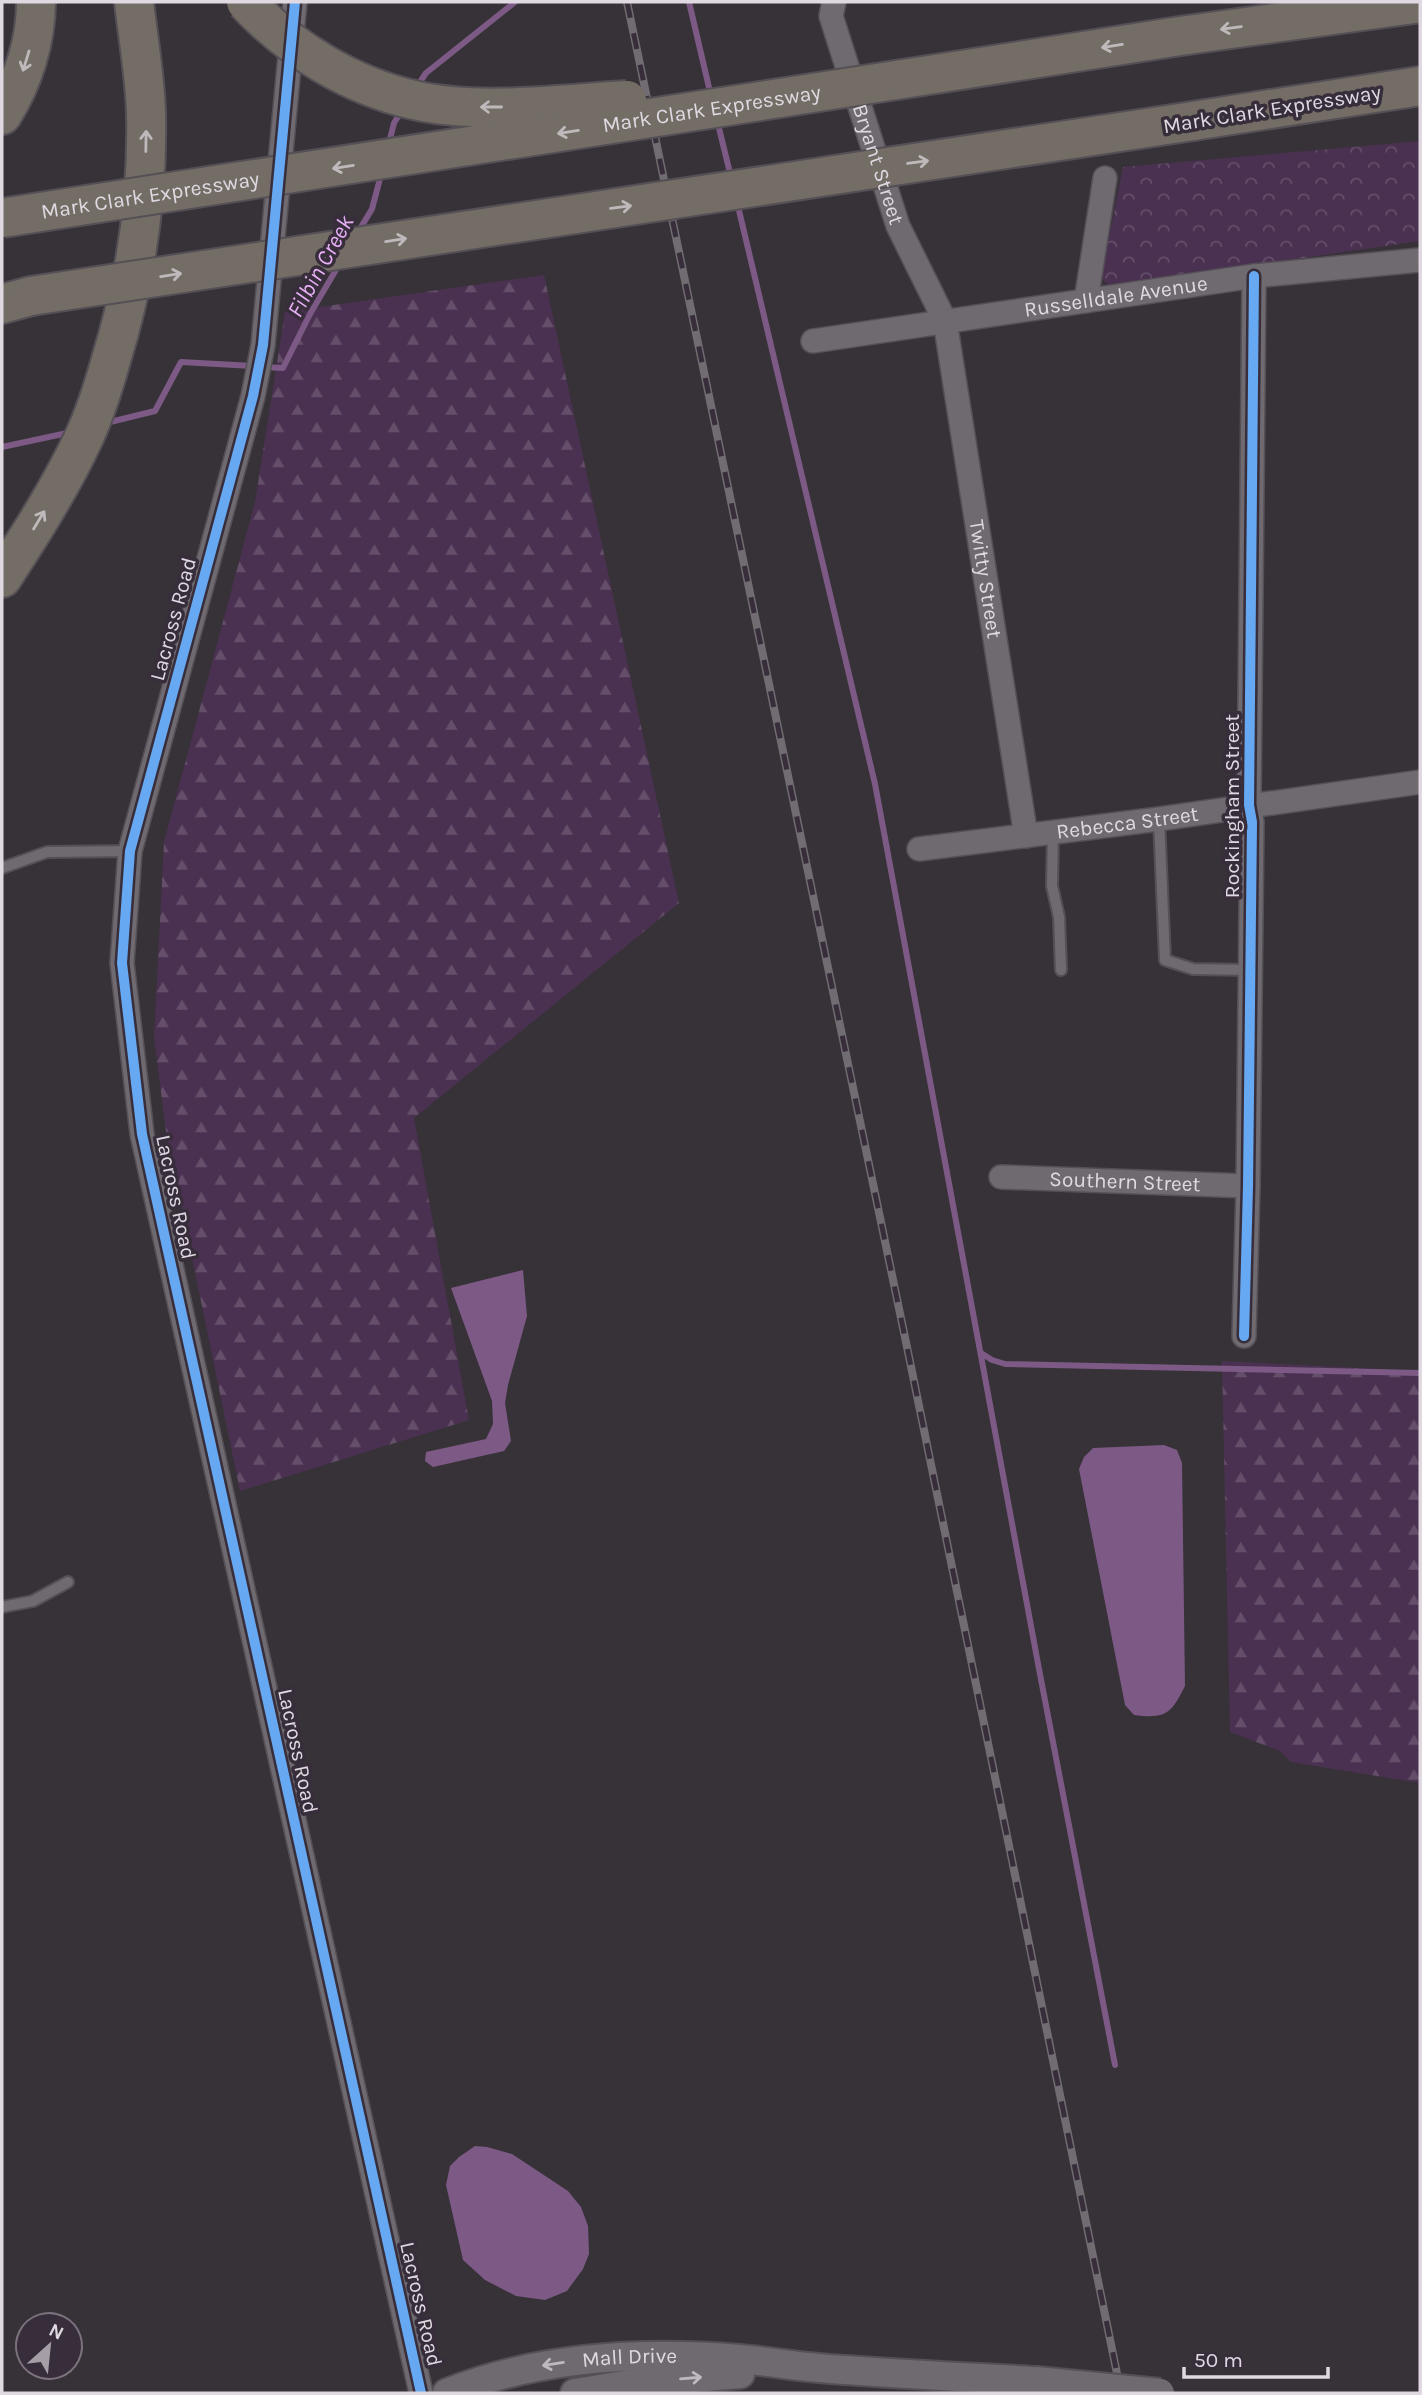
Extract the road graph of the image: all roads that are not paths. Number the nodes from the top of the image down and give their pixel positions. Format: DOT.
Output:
graph roads {
  1 [pos="36,2"];
  2 [pos="134,2"];
  3 [pos="246,2"];
  4 [pos="295,2"];
  5 [pos="834,2"];
  6 [pos="1362,2"];
  7 [pos="1420,3"];
  8 [pos="1288,20"];
  9 [pos="877,83"];
  10 [pos="1420,86"];
  11 [pos="1420,111"];
  12 [pos="2,115"];
  13 [pos="1193,121"];
  14 [pos="1105,178"];
  15 [pos="2,218"];
  16 [pos="1420,260"];
  17 [pos="1254,276"];
  18 [pos="11,300"];
  19 [pos="1086,301"];
  20 [pos="944,321"];
  21 [pos="814,341"];
  22 [pos="2,578"];
  23 [pos="1420,782"];
  24 [pos="1250,805"];
  25 [pos="1159,819"];
  26 [pos="1053,833"];
  27 [pos="1026,836"];
  28 [pos="919,849"];
  29 [pos="130,851"];
  30 [pos="2,868"];
  31 [pos="1061,970"];
  32 [pos="1251,970"];
  33 [pos="1001,1177"];
  34 [pos="1248,1186"];
  35 [pos="1244,1336"];
  36 [pos="68,1582"];
  37 [pos="2,1606"];
  38 [pos="816,2368"];
  39 [pos="421,2393"];
  40 [pos="447,2393"];
  41 [pos="575,2393"];
  42 [pos="1160,2393"];
  1 -- 12 [label="highway, one-way"];
  22 -- 2 [label="highway, one-way, bridge"];
  9 -- 3 [label="highway, one-way, bridge"];
  4 -- 29 [label="street, Lacross Road"];
  5 -- 20 [label="street, Bryant Street"];
  6 -- 8 [label="highway"];
  7 -- 8 [label="highway, Mark Clark Expressway"];
  8 -- 9 [label="highway, Mark Clark Expressway, one-way"];
  9 -- 15 [label="highway, Mark Clark Expressway, one-way, bridge"];
  10 -- 13 [label="highway, Mark Clark Expressway"];
  11 -- 13 [label="highway"];
  18 -- 13 [label="highway, Mark Clark Expressway, one-way, bridge"];
  14 -- 19 [label="street"];
  16 -- 17 [label="street, Russelldale Avenue"];
  17 -- 19 [label="street, Russelldale Avenue"];
  17 -- 24 [label="street, Rockingham Street"];
  19 -- 20 [label="street, Russelldale Avenue"];
  20 -- 21 [label="street, Russelldale Avenue"];
  20 -- 27 [label="street, Twitty Street"];
  23 -- 24 [label="street, Rebecca Street"];
  24 -- 25 [label="street, Rebecca Street"];
  24 -- 32 [label="street, Rockingham Street"];
  25 -- 26 [label="street, Rebecca Street"];
  25 -- 32 [label="lane"];
  26 -- 27 [label="street, Rebecca Street"];
  26 -- 31 [label="lane"];
  27 -- 28 [label="street, Rebecca Street"];
  29 -- 30 [label="lane"];
  29 -- 39 [label="street, Lacross Road"];
  32 -- 34 [label="street, Rockingham Street"];
  33 -- 34 [label="street, Southern Street"];
  34 -- 35 [label="street, Rockingham Street"];
  36 -- 37 [label="lane"];
  38 -- 40 [label="street, Mall Drive, one-way"];
  41 -- 38 [label="street, Mall Drive, one-way"];
  38 -- 42 [label="street, Mall Drive, bridge"];
}
